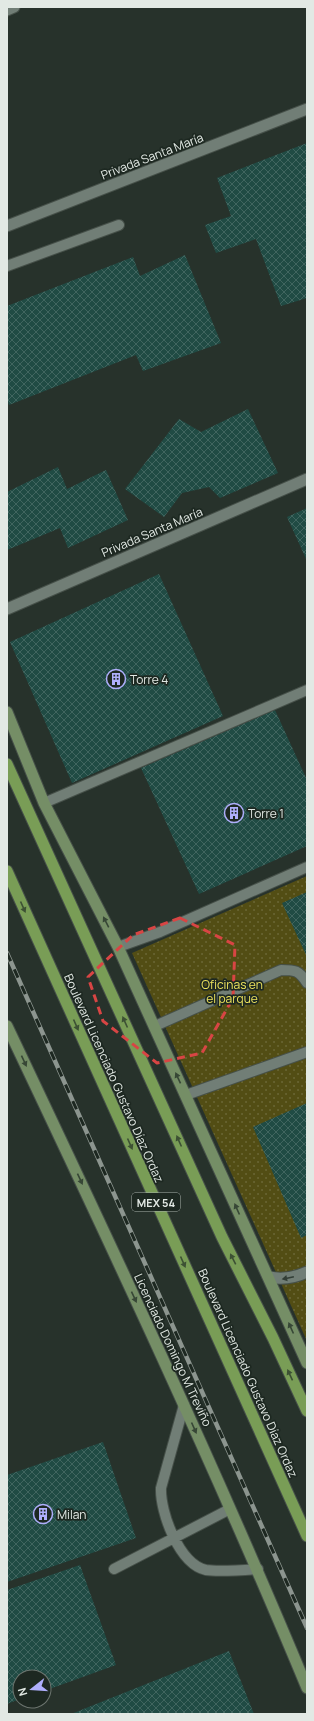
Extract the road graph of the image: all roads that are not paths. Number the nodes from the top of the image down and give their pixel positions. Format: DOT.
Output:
graph roads {
  1 [pos="14,7"];
  2 [pos="7,10"];
  3 [pos="307,109"];
  4 [pos="119,225"];
  5 [pos="7,226"];
  6 [pos="7,266"];
  7 [pos="307,479"];
  8 [pos="7,609"];
  9 [pos="307,690"];
  10 [pos="7,712"];
  11 [pos="7,764"];
  12 [pos="44,803"];
  13 [pos="307,867"];
  14 [pos="7,871"];
  15 [pos="118,947"];
  16 [pos="307,982"];
  17 [pos="7,1026"];
  18 [pos="155,1026"];
  19 [pos="307,1052"];
  20 [pos="186,1094"];
  21 [pos="307,1272"];
  22 [pos="269,1278"];
  23 [pos="307,1363"];
  24 [pos="184,1405"];
  25 [pos="307,1411"];
  26 [pos="230,1509"];
  27 [pos="307,1534"];
  28 [pos="173,1540"];
  29 [pos="114,1569"];
  30 [pos="258,1570"];
  31 [pos="307,1688"];
  1 -- 2 [label="street"];
  3 -- 5 [label="street, Privada Santa María"];
  4 -- 6 [label="lane"];
  7 -- 8 [label="street, Privada Santa María"];
  9 -- 12 [label="lane"];
  10 -- 12 [label="main road"];
  25 -- 11 [label="main road, one-way"];
  15 -- 12 [label="main road, one-way"];
  13 -- 15 [label="lane"];
  14 -- 27 [label="main road, Boulevard Licenciado Gustavo Díaz Ordaz / MEX 54, one-way"];
  15 -- 18 [label="main road"];
  16 -- 18 [label="lane"];
  17 -- 24 [label="main road, Licenciado Domingo M Treviño, one-way"];
  20 -- 18 [label="main road, one-way"];
  19 -- 20 [label="lane"];
  22 -- 20 [label="main road, one-way"];
  21 -- 22 [label="street, one-way"];
  23 -- 22 [label="main road, one-way"];
  24 -- 26 [label="main road, Licenciado Domingo M Treviño, one-way"];
  24 -- 28 [label="lane"];
  26 -- 28 [label="lane"];
  26 -- 30 [label="main road, Licenciado Domingo M Treviño"];
  28 -- 29 [label="lane"];
  28 -- 30 [label="lane"];
  30 -- 31 [label="main road, Licenciado Domingo M Treviño"];
}
